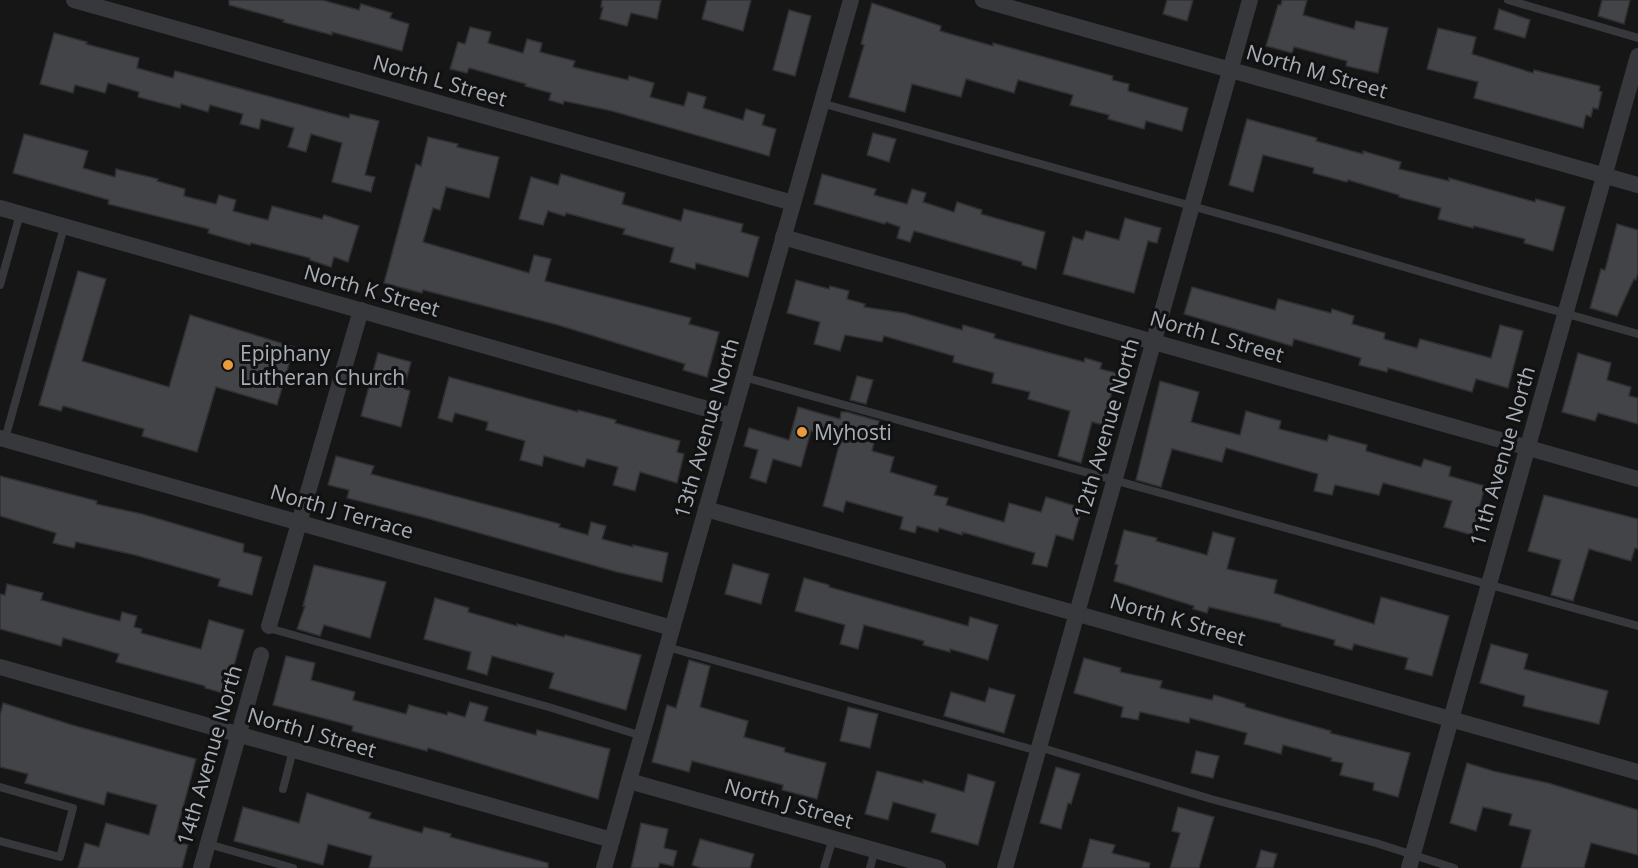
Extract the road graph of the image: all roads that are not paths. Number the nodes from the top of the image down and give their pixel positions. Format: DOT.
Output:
graph roads {
  1 [pos="74,0"];
  2 [pos="851,0"];
  3 [pos="983,0"];
  4 [pos="1250,0"];
  5 [pos="1508,0"];
  6 [pos="1638,38"];
  7 [pos="1638,56"];
  8 [pos="1231,70"];
  9 [pos="821,103"];
  10 [pos="1605,176"];
  11 [pos="1638,185"];
  12 [pos="793,203"];
  13 [pos="1192,206"];
  14 [pos="0,208"];
  15 [pos="20,214"];
  16 [pos="64,227"];
  17 [pos="783,237"];
  18 [pos="0,285"];
  19 [pos="361,310"];
  20 [pos="1566,313"];
  21 [pos="1638,334"];
  22 [pos="1154,342"];
  23 [pos="744,377"];
  24 [pos="732,416"];
  25 [pos="2,439"];
  26 [pos="1528,448"];
  27 [pos="1115,479"];
  28 [pos="1638,479"];
  29 [pos="706,509"];
  30 [pos="300,523"];
  31 [pos="1489,584"];
  32 [pos="1077,614"];
  33 [pos="270,626"];
  34 [pos="1638,626"];
  35 [pos="672,628"];
  36 [pos="667,647"];
  37 [pos="261,655"];
  38 [pos="0,667"];
  39 [pos="1451,720"];
  40 [pos="240,735"];
  41 [pos="642,736"];
  42 [pos="1039,749"];
  43 [pos="293,750"];
  44 [pos="1638,772"];
  45 [pos="629,781"];
  46 [pos="0,787"];
  47 [pos="283,789"];
  48 [pos="833,838"];
  49 [pos="612,840"];
  50 [pos="0,841"];
  51 [pos="208,844"];
  52 [pos="875,850"];
  53 [pos="1411,862"];
  54 [pos="915,865"];
  55 [pos="201,868"];
  56 [pos="293,868"];
  57 [pos="604,868"];
  58 [pos="824,868"];
  59 [pos="870,868"];
  60 [pos="938,868"];
  61 [pos="1005,868"];
  62 [pos="1454,868"];
  1 -- 12 [label="street, North L Street"];
  2 -- 9 [label="street, 13th Avenue North"];
  3 -- 8 [label="street, North M Street"];
  4 -- 8 [label="street, 12th Avenue North"];
  5 -- 6 [label="lane"];
  7 -- 10 [label="street, 11th Avenue North"];
  8 -- 10 [label="street, North M Street"];
  8 -- 13 [label="street, 12th Avenue North"];
  9 -- 12 [label="street, 13th Avenue North"];
  9 -- 13 [label="lane"];
  10 -- 11 [label="street, North M Street"];
  10 -- 20 [label="street, 11th Avenue North"];
  12 -- 17 [label="street, 13th Avenue North"];
  13 -- 20 [label="lane"];
  13 -- 22 [label="street, 12th Avenue North"];
  14 -- 15 [label="street, North K Street"];
  15 -- 16 [label="street, North K Street"];
  15 -- 18 [label="lane"];
  16 -- 19 [label="street, North K Street"];
  16 -- 25 [label="lane"];
  17 -- 22 [label="street, North L Street"];
  17 -- 23 [label="street, 13th Avenue North"];
  19 -- 24 [label="street, North K Street"];
  19 -- 30 [label="street"];
  20 -- 21 [label="lane"];
  20 -- 26 [label="street, 11th Avenue North"];
  22 -- 26 [label="street, North L Street"];
  22 -- 27 [label="street, 12th Avenue North"];
  23 -- 24 [label="street, 13th Avenue North"];
  23 -- 27 [label="lane"];
  24 -- 29 [label="street, 13th Avenue North"];
  25 -- 30 [label="street, North J Terrace"];
  26 -- 28 [label="street, North L Street"];
  26 -- 31 [label="street, 11th Avenue North"];
  27 -- 31 [label="lane"];
  27 -- 32 [label="street, 12th Avenue North"];
  29 -- 32 [label="street, North K Street"];
  29 -- 35 [label="street, 13th Avenue North"];
  30 -- 33 [label="street"];
  30 -- 35 [label="street, North J Terrace"];
  31 -- 34 [label="lane"];
  31 -- 39 [label="street, 11th Avenue North"];
  32 -- 39 [label="street, North K Street"];
  32 -- 42 [label="street, 12th Avenue North"];
  33 -- 41 [label="lane"];
  35 -- 36 [label="street, 13th Avenue North"];
  36 -- 41 [label="street, 13th Avenue North"];
  36 -- 42 [label="lane"];
  37 -- 40 [label="street, 14th Avenue North"];
  38 -- 40 [label="street, North J Street"];
  39 -- 44 [label="street, North K Street"];
  39 -- 53 [label="street, 11th Avenue North"];
  40 -- 43 [label="street, North J Street"];
  40 -- 51 [label="street, 14th Avenue North"];
  41 -- 45 [label="street, 13th Avenue North"];
  42 -- 53 [label="lane"];
  42 -- 61 [label="street, 12th Avenue North"];
  43 -- 47 [label="lane"];
  43 -- 49 [label="street, North J Street"];
  45 -- 48 [label="street, North J Street"];
  45 -- 49 [label="street, 13th Avenue North"];
  46 -- 50 [label="lane"];
  48 -- 52 [label="street, North J Street"];
  48 -- 58 [label="lane"];
  49 -- 57 [label="street, 13th Avenue North"];
  51 -- 55 [label="street, 14th Avenue North"];
  51 -- 56 [label="lane"];
  52 -- 54 [label="street, North J Street"];
  52 -- 59 [label="lane"];
  53 -- 62 [label="lane"];
  54 -- 60 [label="street, North J Street"];
}
